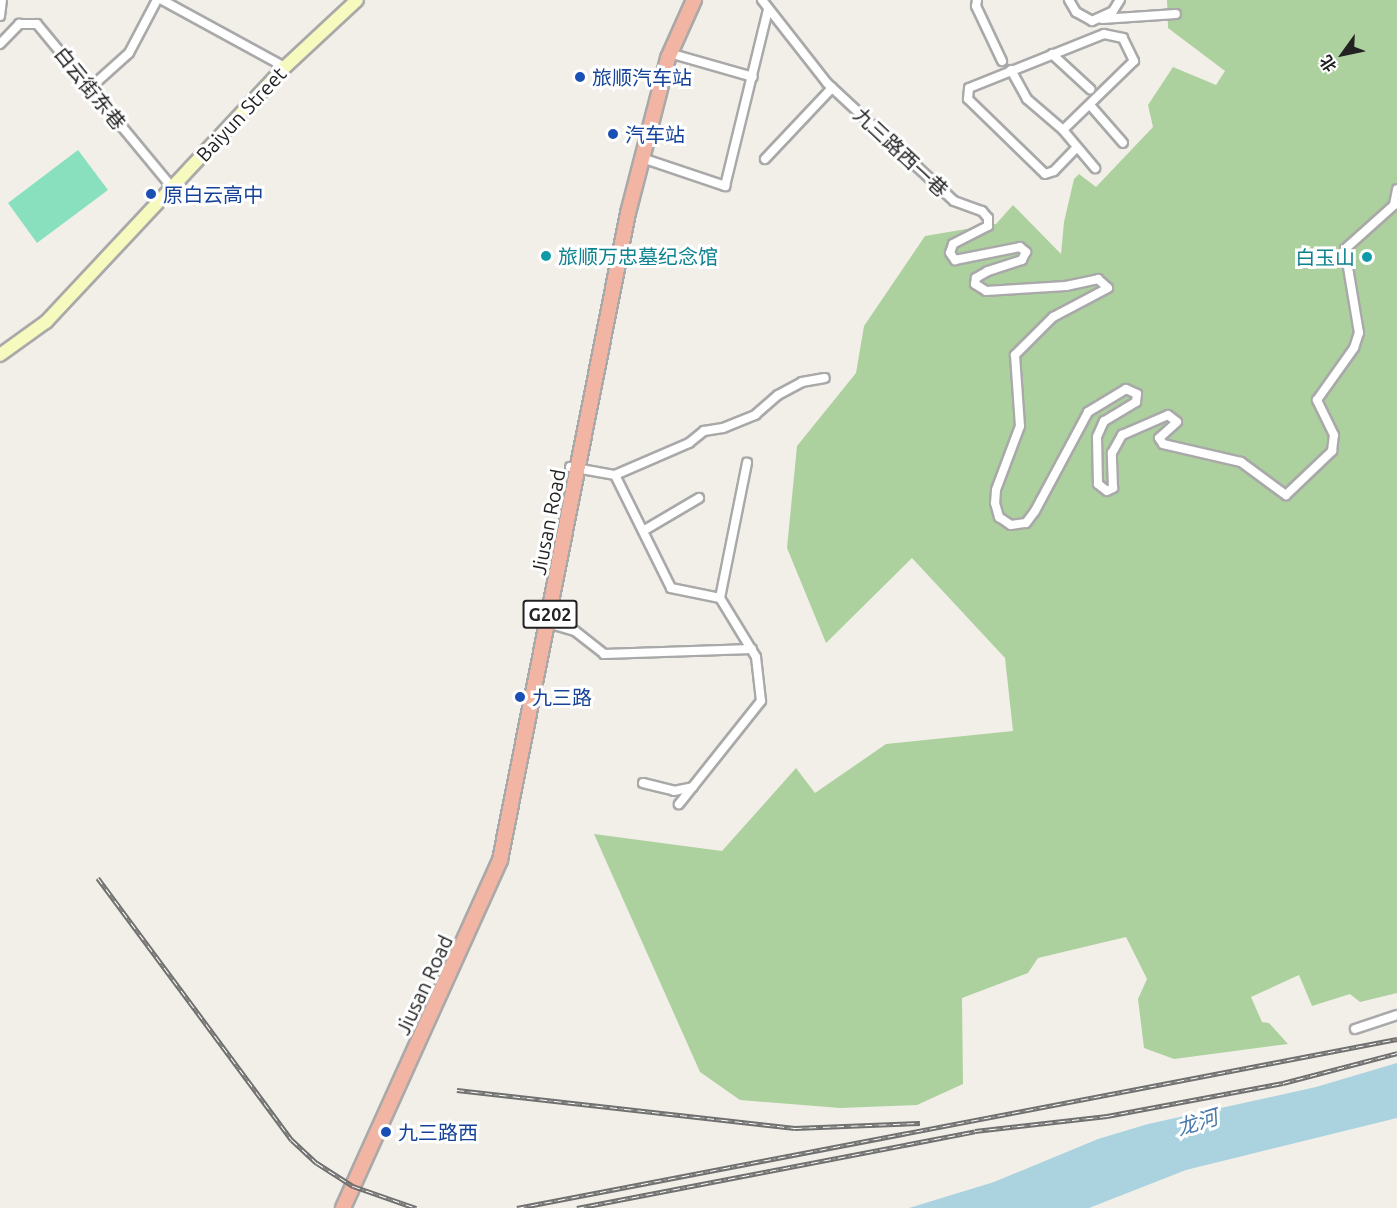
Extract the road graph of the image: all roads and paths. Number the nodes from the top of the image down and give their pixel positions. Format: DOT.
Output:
graph roads {
  1 [pos="2,0"];
  2 [pos="157,0"];
  3 [pos="162,0"];
  4 [pos="357,0"];
  5 [pos="683,0"];
  6 [pos="694,0"];
  7 [pos="762,0"];
  8 [pos="978,0"];
  9 [pos="1069,0"];
  10 [pos="1120,0"];
  11 [pos="768,9"];
  12 [pos="1176,14"];
  13 [pos="0,16"];
  14 [pos="1114,18"];
  15 [pos="1102,19"];
  16 [pos="1112,33"];
  17 [pos="0,44"];
  18 [pos="669,53"];
  19 [pos="1052,54"];
  20 [pos="1002,61"];
  21 [pos="285,67"];
  22 [pos="1011,70"];
  23 [pos="753,77"];
  24 [pos="90,88"];
  25 [pos="832,88"];
  26 [pos="1090,89"];
  27 [pos="1090,105"];
  28 [pos="1063,130"];
  29 [pos="1123,143"];
  30 [pos="1076,148"];
  31 [pos="642,158"];
  32 [pos="765,159"];
  33 [pos="1095,168"];
  34 [pos="172,187"];
  35 [pos="1397,189"];
  36 [pos="1396,205"];
  37 [pos="0,355"];
  38 [pos="825,378"];
  39 [pos="747,463"];
  40 [pos="574,468"];
  41 [pos="615,475"];
  42 [pos="699,498"];
  43 [pos="643,531"];
  44 [pos="720,598"];
  45 [pos="544,622"];
  46 [pos="752,649"];
  47 [pos="644,783"];
  48 [pos="693,787"];
  49 [pos="679,804"];
  50 [pos="1397,1015"];
  51 [pos="1355,1029"];
  52 [pos="334,1208"];
  53 [pos="343,1208"];
  1 -- 13 [label="street"];
  2 -- 24 [label="street"];
  3 -- 21 [label="street"];
  4 -- 21 [label="main road, Baiyun Street"];
  5 -- 40 [label="highway, Jiusan Road / G202"];
  6 -- 18 [label="highway, Jiusan Road / G202"];
  7 -- 11 [label="street, 九三路西一巷"];
  8 -- 20 [label="street"];
  9 -- 15 [label="street"];
  10 -- 15 [label="street"];
  11 -- 23 [label="street"];
  11 -- 25 [label="street, 九三路西一巷"];
  12 -- 14 [label="street"];
  14 -- 15 [label="street"];
  14 -- 16 [label="street"];
  16 -- 19 [label="street"];
  16 -- 27 [label="street"];
  17 -- 24 [label="street, 白云街东巷"];
  18 -- 23 [label="street"];
  18 -- 31 [label="highway, Jiusan Road / G202"];
  19 -- 22 [label="street"];
  19 -- 26 [label="street"];
  21 -- 34 [label="main road, Baiyun Street"];
  22 -- 28 [label="street"];
  22 -- 30 [label="street"];
  23 -- 31 [label="street"];
  24 -- 34 [label="street, 白云街东巷"];
  25 -- 32 [label="street"];
  25 -- 36 [label="street, 九三路西一巷"];
  27 -- 28 [label="street"];
  27 -- 29 [label="street"];
  28 -- 30 [label="street"];
  30 -- 33 [label="street"];
  31 -- 40 [label="highway, Jiusan Road / G202"];
  34 -- 37 [label="main road, Baiyun Street"];
  35 -- 36 [label="street"];
  38 -- 41 [label="street"];
  39 -- 44 [label="street"];
  40 -- 41 [label="street"];
  40 -- 45 [label="highway, Jiusan Road / G202"];
  41 -- 43 [label="street"];
  42 -- 43 [label="street"];
  43 -- 44 [label="street"];
  44 -- 46 [label="street"];
  45 -- 46 [label="street"];
  45 -- 52 [label="highway, Jiusan Road / G202"];
  45 -- 53 [label="highway, Jiusan Road / G202"];
  46 -- 48 [label="street"];
  47 -- 48 [label="street"];
  48 -- 49 [label="street"];
  50 -- 51 [label="street"];
}
